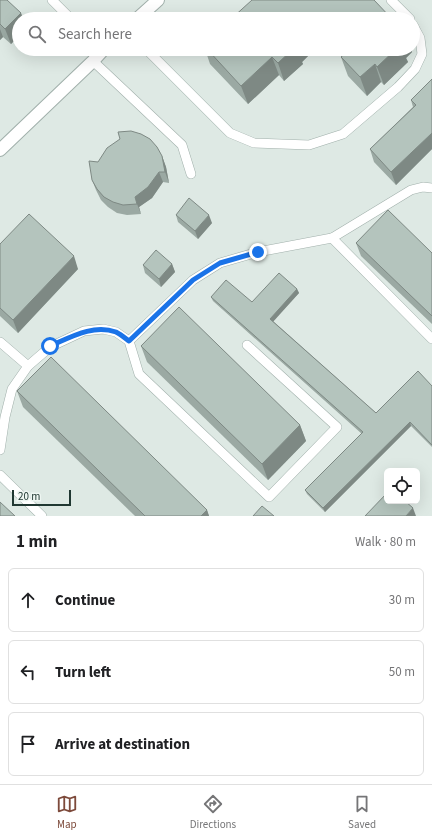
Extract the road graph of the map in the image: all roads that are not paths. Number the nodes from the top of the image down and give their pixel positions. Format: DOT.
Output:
graph roads {
  1 [pos="158,0"];
  2 [pos="391,0"];
  3 [pos="58,2"];
  4 [pos="66,12"];
  5 [pos="145,12"];
  6 [pos="403,12"];
  7 [pos="420,38"];
  8 [pos="97,56"];
  9 [pos="153,56"];
  10 [pos="93,61"];
  11 [pos="0,150"];
  12 [pos="191,174"];
  13 [pos="432,188"];
  14 [pos="332,238"];
  15 [pos="432,339"];
  16 [pos="129,341"];
  17 [pos="0,342"];
  18 [pos="247,345"];
  19 [pos="28,366"];
  20 [pos="0,450"];
  21 [pos="0,475"];
  22 [pos="42,516"];
  1 -- 5 [label="street"];
  2 -- 6 [label="lane"];
  3 -- 4 [label="lane"];
  7 -- 9 [label="lane"];
  8 -- 10 [label="street"];
  10 -- 11 [label="street"];
  10 -- 12 [label="lane"];
  13 -- 14 [label="lane"];
  14 -- 15 [label="lane"];
  14 -- 16 [label="lane"];
  16 -- 18 [label="lane"];
  16 -- 19 [label="lane"];
  17 -- 19 [label="lane"];
  19 -- 20 [label="lane"];
  21 -- 22 [label="lane"];
}
